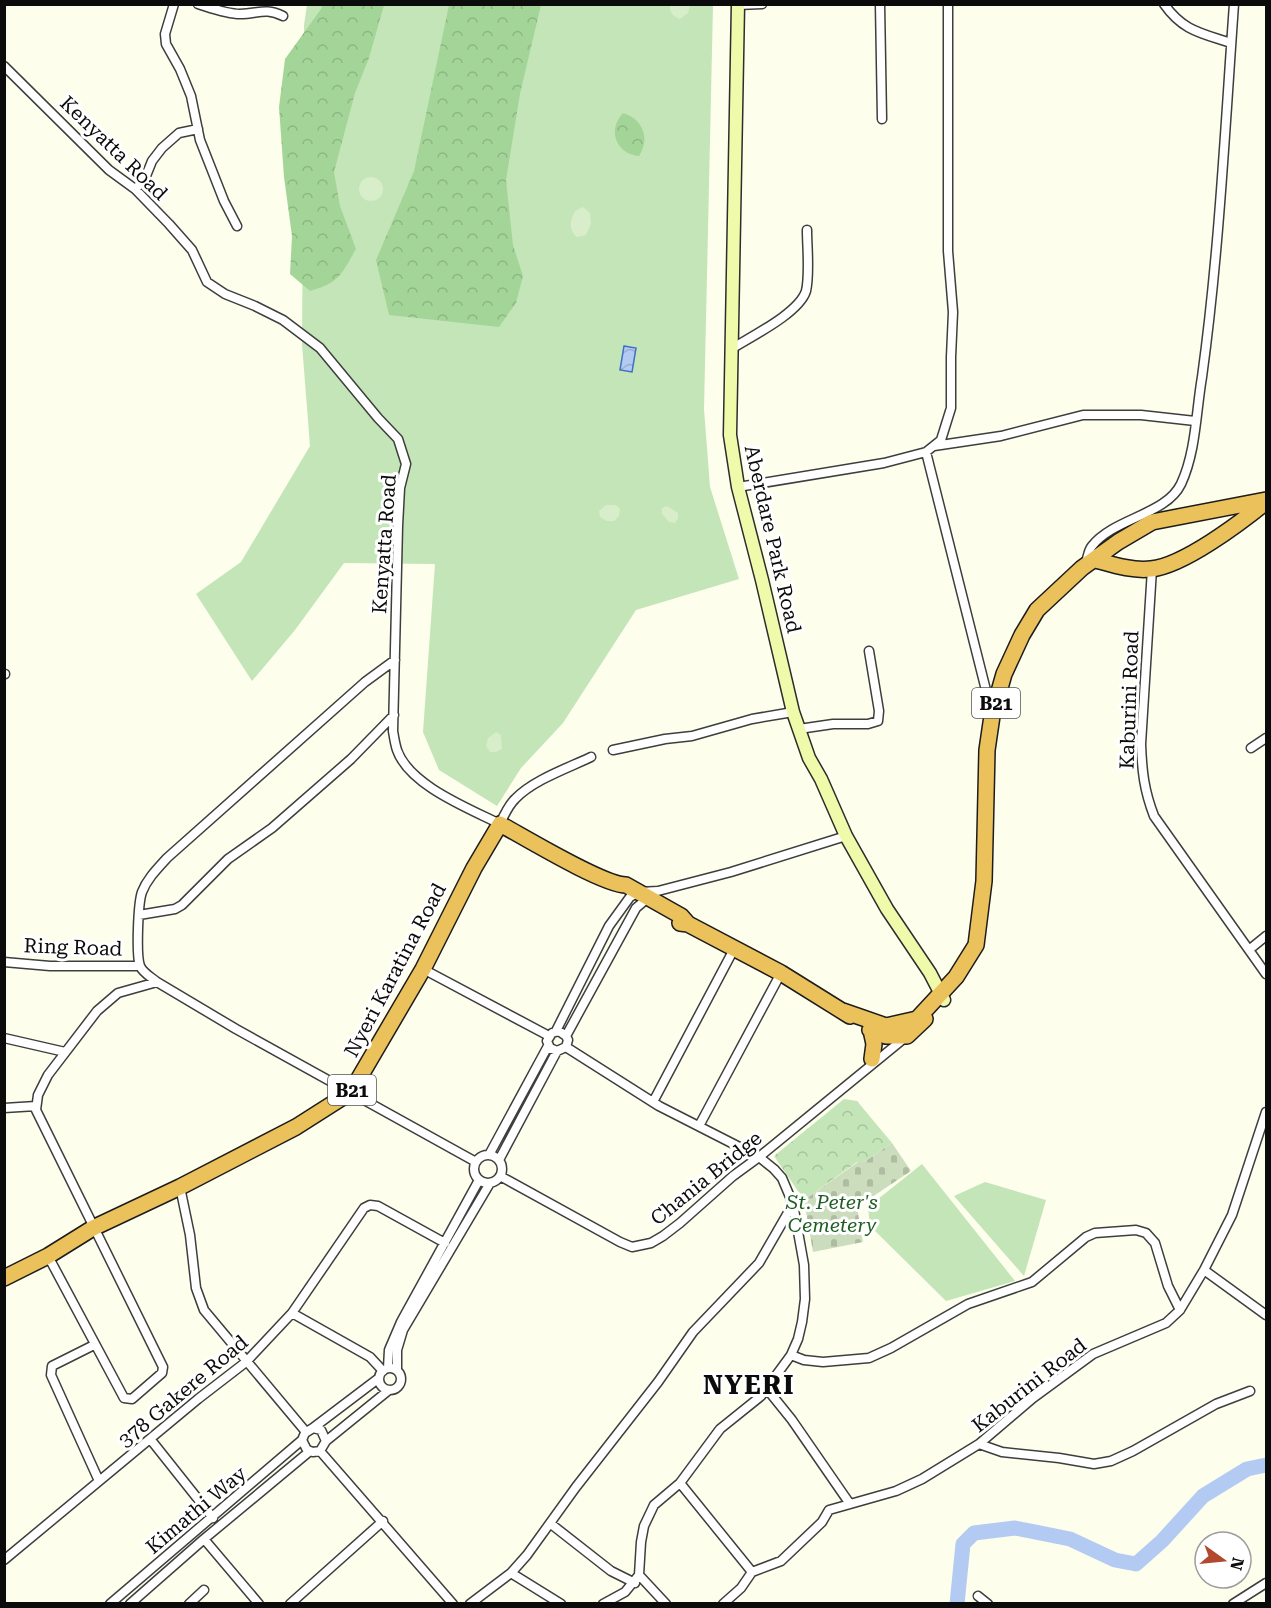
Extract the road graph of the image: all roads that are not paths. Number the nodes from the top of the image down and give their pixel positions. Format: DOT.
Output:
graph roads {
  1 [pos="174,4"];
  2 [pos="198,4"];
  3 [pos="762,4"];
  4 [pos="880,4"];
  5 [pos="948,4"];
  6 [pos="1164,4"];
  7 [pos="1234,4"];
  8 [pos="738,5"];
  9 [pos="283,16"];
  10 [pos="1231,43"];
  11 [pos="4,66"];
  12 [pos="882,119"];
  13 [pos="198,129"];
  14 [pos="135,189"];
  15 [pos="237,226"];
  16 [pos="807,230"];
  17 [pos="733,348"];
  18 [pos="1195,421"];
  19 [pos="934,446"];
  20 [pos="926,452"];
  21 [pos="738,487"];
  22 [pos="1266,501"];
  23 [pos="1089,564"];
  24 [pos="1152,569"];
  25 [pos="869,651"];
  26 [pos="395,660"];
  27 [pos="793,712"];
  28 [pos="394,715"];
  29 [pos="992,716"];
  30 [pos="799,729"];
  31 [pos="1266,738"];
  32 [pos="1251,748"];
  33 [pos="613,750"];
  34 [pos="591,757"];
  35 [pos="500,824"];
  36 [pos="846,836"];
  37 [pos="643,896"];
  38 [pos="139,915"];
  39 [pos="1266,936"];
  40 [pos="734,949"];
  41 [pos="1250,949"];
  42 [pos="4,962"];
  43 [pos="140,966"];
  44 [pos="423,969"];
  45 [pos="781,973"];
  46 [pos="1266,974"];
  47 [pos="157,982"];
  48 [pos="946,993"];
  49 [pos="843,1011"];
  50 [pos="917,1019"];
  51 [pos="871,1030"];
  52 [pos="566,1036"];
  53 [pos="902,1036"];
  54 [pos="4,1038"];
  55 [pos="551,1038"];
  56 [pos="561,1049"];
  57 [pos="65,1052"];
  58 [pos="872,1059"];
  59 [pos="351,1092"];
  60 [pos="828,1099"];
  61 [pos="653,1102"];
  62 [pos="36,1106"];
  63 [pos="4,1108"];
  64 [pos="1266,1112"];
  65 [pos="699,1126"];
  66 [pos="489,1155"];
  67 [pos="759,1157"];
  68 [pos="499,1160"];
  69 [pos="476,1161"];
  70 [pos="501,1176"];
  71 [pos="479,1180"];
  72 [pos="490,1183"];
  73 [pos="180,1187"];
  74 [pos="794,1204"];
  75 [pos="93,1228"];
  76 [pos="445,1243"];
  77 [pos="48,1256"];
  78 [pos="1204,1270"];
  79 [pos="4,1278"];
  80 [pos="1180,1310"];
  81 [pos="292,1313"];
  82 [pos="1266,1315"];
  83 [pos="94,1345"];
  84 [pos="791,1355"];
  85 [pos="246,1362"];
  86 [pos="387,1372"];
  87 [pos="767,1389"];
  88 [pos="389,1390"];
  89 [pos="1250,1391"];
  90 [pos="307,1433"];
  91 [pos="151,1440"];
  92 [pos="326,1441"];
  93 [pos="979,1444"];
  94 [pos="315,1451"];
  95 [pos="99,1481"];
  96 [pos="680,1483"];
  97 [pos="850,1504"];
  98 [pos="213,1518"];
  99 [pos="383,1521"];
  100 [pos="551,1524"];
  101 [pos="204,1539"];
  102 [pos="4,1560"];
  103 [pos="752,1572"];
  104 [pos="511,1573"];
  105 [pos="637,1579"];
  106 [pos="1266,1583"];
  107 [pos="204,1590"];
  108 [pos="978,1596"];
  109 [pos="259,1603"];
  110 [pos="110,1604"];
  111 [pos="130,1604"];
  112 [pos="189,1604"];
  113 [pos="290,1604"];
  114 [pos="453,1604"];
  115 [pos="470,1604"];
  116 [pos="561,1604"];
  117 [pos="603,1604"];
  118 [pos="666,1604"];
  119 [pos="723,1604"];
  120 [pos="988,1604"];
  121 [pos="1233,1604"];
  1 -- 13 [label="street"];
  2 -- 9 [label="street"];
  3 -- 8 [label="street"];
  4 -- 12 [label="street"];
  5 -- 19 [label="street"];
  6 -- 10 [label="street"];
  7 -- 10 [label="street"];
  8 -- 17 [label="street, Aberdare Park Road"];
  10 -- 18 [label="street"];
  11 -- 14 [label="street, Kenyatta Road"];
  13 -- 14 [label="street"];
  13 -- 15 [label="street"];
  14 -- 26 [label="street, Kenyatta Road"];
  16 -- 17 [label="street"];
  17 -- 21 [label="street, Aberdare Park Road"];
  18 -- 19 [label="street"];
  18 -- 23 [label="street"];
  19 -- 20 [label="street"];
  20 -- 21 [label="street"];
  20 -- 29 [label="street"];
  21 -- 27 [label="street, Aberdare Park Road"];
  22 -- 23 [label="highway, B21"];
  22 -- 24 [label="highway, B21"];
  23 -- 24 [label="highway, B21"];
  23 -- 29 [label="highway, B21"];
  24 -- 41 [label="street, Kaburini Road"];
  25 -- 30 [label="street"];
  26 -- 28 [label="street, Kenyatta Road"];
  26 -- 38 [label="street"];
  27 -- 30 [label="street, Aberdare Park Road"];
  27 -- 33 [label="street"];
  28 -- 35 [label="street, Kenyatta Road"];
  28 -- 38 [label="street"];
  29 -- 48 [label="highway, B21"];
  30 -- 36 [label="street, Aberdare Park Road"];
  31 -- 32 [label="street"];
  34 -- 35 [label="street"];
  35 -- 37 [label="highway"];
  35 -- 44 [label="highway, Nyeri Karatina Road / B21"];
  36 -- 37 [label="street"];
  36 -- 48 [label="street, Aberdare Park Road"];
  37 -- 40 [label="highway"];
  37 -- 52 [label="street"];
  37 -- 55 [label="street"];
  38 -- 43 [label="street"];
  39 -- 41 [label="street"];
  40 -- 45 [label="highway"];
  40 -- 61 [label="street"];
  41 -- 46 [label="street, Kaburini Road"];
  42 -- 43 [label="street, Ring Road"];
  43 -- 47 [label="street"];
  44 -- 55 [label="street"];
  44 -- 59 [label="highway, Nyeri Karatina Road / B21"];
  45 -- 49 [label="highway"];
  45 -- 65 [label="street"];
  47 -- 57 [label="street"];
  47 -- 59 [label="street"];
  48 -- 50 [label="highway, B21"];
  48 -- 53 [label="highway, B21"];
  49 -- 50 [label="highway"];
  49 -- 51 [label="highway"];
  50 -- 53 [label="street, Chania Bridge"];
  51 -- 53 [label="highway"];
  51 -- 58 [label="highway"];
  52 -- 55 [label="street"];
  52 -- 56 [label="street"];
  53 -- 58 [label="street, Chania Bridge"];
  53 -- 60 [label="street, Chania Bridge"];
  54 -- 57 [label="street"];
  55 -- 56 [label="street"];
  55 -- 66 [label="street"];
  56 -- 61 [label="street"];
  56 -- 68 [label="street"];
  57 -- 62 [label="street"];
  58 -- 60 [label="street, Chania Bridge"];
  59 -- 69 [label="street"];
  59 -- 73 [label="highway, Nyeri Karatina Road / B21"];
  60 -- 67 [label="street, Chania Bridge"];
  61 -- 65 [label="street"];
  62 -- 63 [label="street"];
  62 -- 75 [label="street"];
  64 -- 78 [label="street, Kaburini Road"];
  65 -- 67 [label="street"];
  66 -- 68 [label="street"];
  66 -- 69 [label="street"];
  67 -- 70 [label="street, Chania Bridge"];
  67 -- 74 [label="street"];
  68 -- 70 [label="street"];
  69 -- 71 [label="street"];
  70 -- 72 [label="street"];
  71 -- 72 [label="street"];
  71 -- 76 [label="street"];
  72 -- 86 [label="street"];
  73 -- 75 [label="highway, Nyeri Karatina Road / B21"];
  73 -- 85 [label="street"];
  74 -- 84 [label="street"];
  74 -- 100 [label="street"];
  75 -- 77 [label="highway, Nyeri Karatina Road / B21"];
  75 -- 83 [label="street"];
  76 -- 81 [label="street, 378 Gakere Road"];
  76 -- 86 [label="street"];
  77 -- 79 [label="highway, Nyeri Karatina Road / B21"];
  77 -- 83 [label="street"];
  78 -- 80 [label="street, Kaburini Road"];
  78 -- 82 [label="street"];
  80 -- 84 [label="street"];
  80 -- 93 [label="street, Kaburini Road"];
  81 -- 85 [label="street, 378 Gakere Road"];
  81 -- 86 [label="street"];
  83 -- 95 [label="street"];
  84 -- 87 [label="street"];
  85 -- 90 [label="street"];
  85 -- 91 [label="street, 378 Gakere Road"];
  86 -- 88 [label="street"];
  86 -- 88 [label="street"];
  86 -- 90 [label="street, Kimathi Way"];
  87 -- 96 [label="street"];
  87 -- 97 [label="street"];
  88 -- 92 [label="street"];
  89 -- 93 [label="street"];
  90 -- 92 [label="street"];
  90 -- 94 [label="street"];
  90 -- 98 [label="street, Kimathi Way"];
  91 -- 95 [label="street, 378 Gakere Road"];
  91 -- 98 [label="street"];
  92 -- 94 [label="street, Kimathi Way"];
  93 -- 97 [label="street, Kaburini Road"];
  94 -- 99 [label="street"];
  94 -- 101 [label="street, Kimathi Way"];
  95 -- 102 [label="street, 378 Gakere Road"];
  96 -- 103 [label="street"];
  96 -- 105 [label="street"];
  97 -- 103 [label="street, Kaburini Road"];
  98 -- 110 [label="street, Kimathi Way"];
  99 -- 113 [label="street"];
  99 -- 114 [label="street"];
  100 -- 104 [label="street"];
  100 -- 105 [label="street"];
  101 -- 109 [label="street"];
  101 -- 111 [label="street, Kimathi Way"];
  103 -- 119 [label="street, Kaburini Road"];
  104 -- 115 [label="street"];
  104 -- 116 [label="street"];
  105 -- 117 [label="street"];
  105 -- 118 [label="street"];
  106 -- 121 [label="street"];
  107 -- 112 [label="street"];
  108 -- 120 [label="street"];
}
